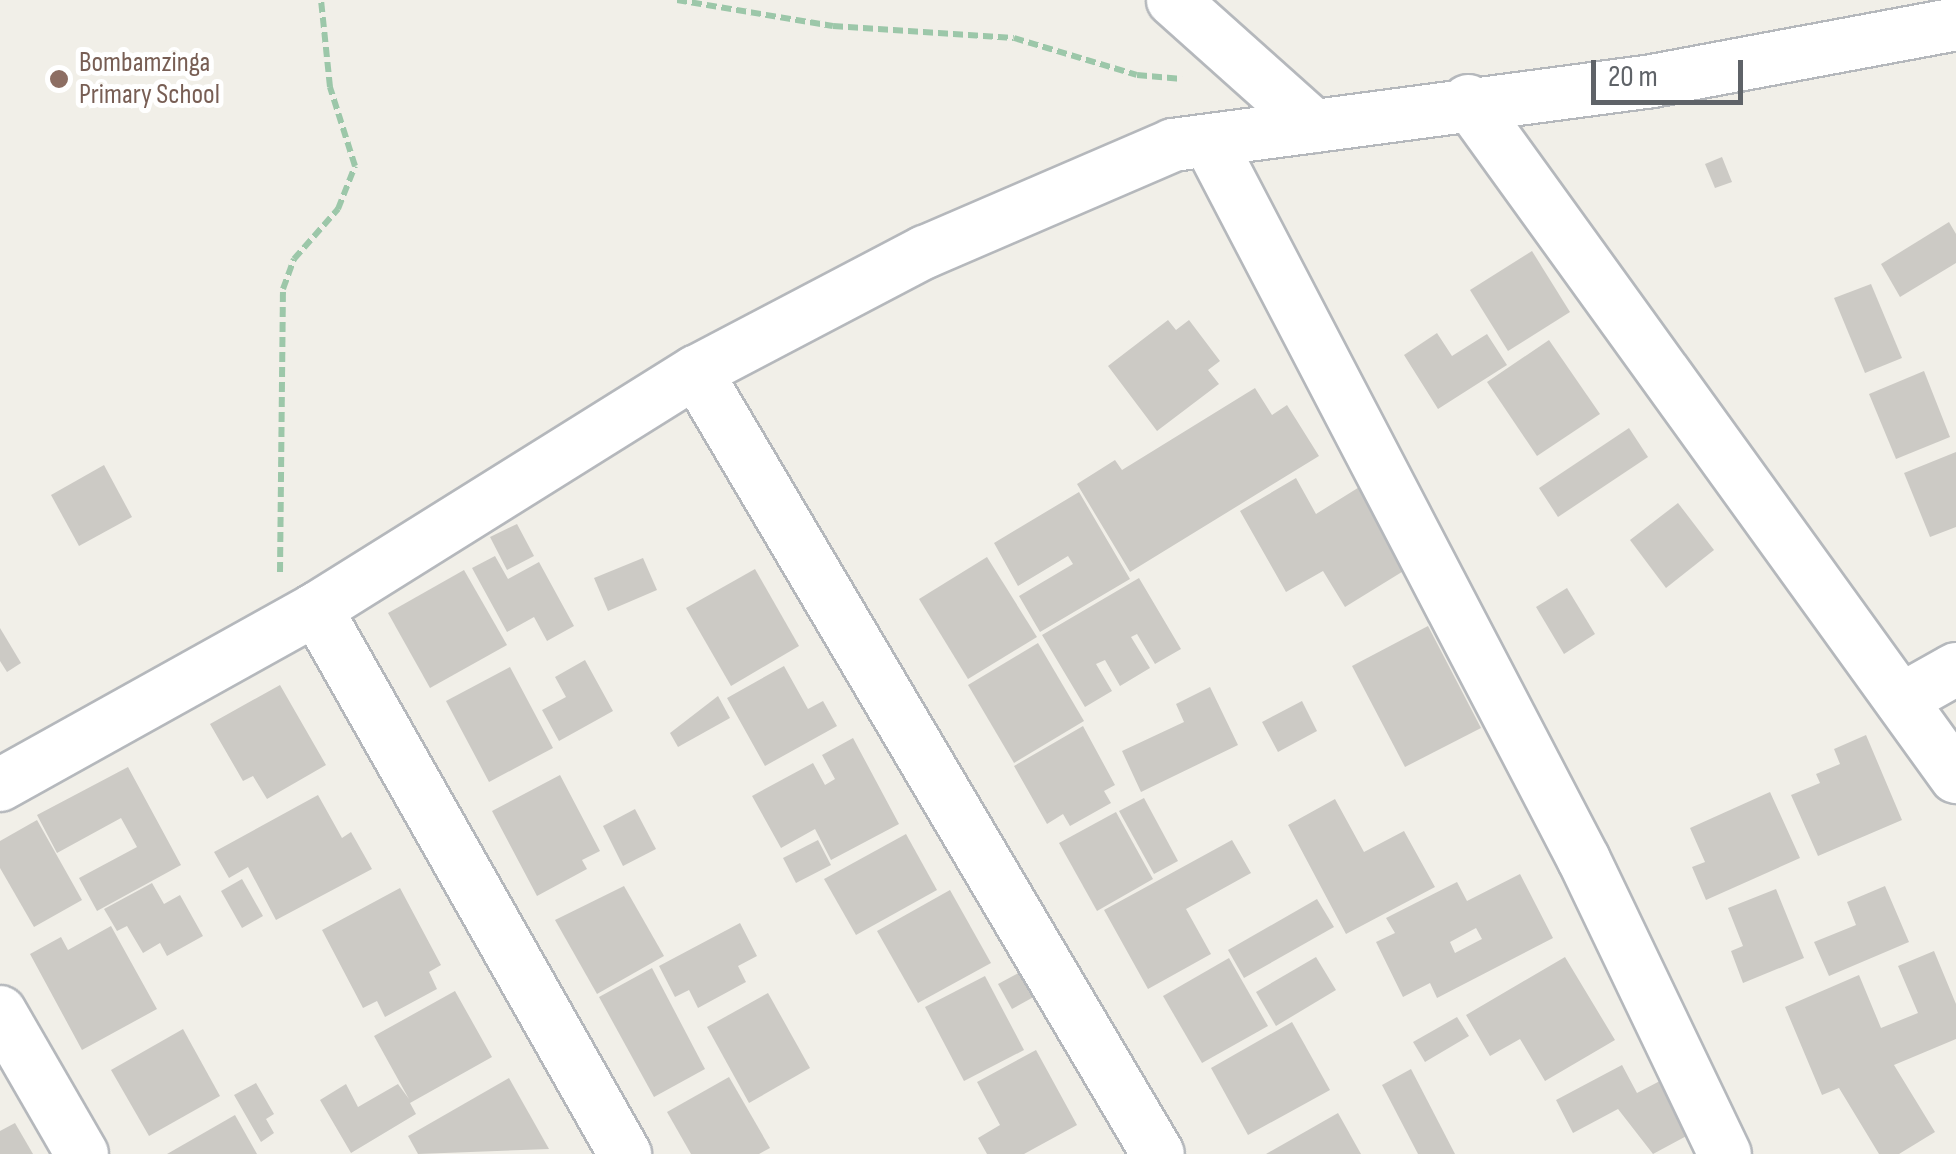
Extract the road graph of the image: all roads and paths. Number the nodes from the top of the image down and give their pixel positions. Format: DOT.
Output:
graph roads {
  1 [pos="321,0"];
  2 [pos="677,0"];
  3 [pos="1172,0"];
  4 [pos="1956,24"];
  5 [pos="1248,68"];
  6 [pos="1468,101"];
  7 [pos="1314,126"];
  8 [pos="1210,145"];
  9 [pos="696,372"];
  10 [pos="297,619"];
  11 [pos="1956,669"];
  12 [pos="1901,700"];
  13 [pos="1956,777"];
  14 [pos="0,785"];
  15 [pos="0,1012"];
  16 [pos="82,1154"];
  17 [pos="625,1154"];
  18 [pos="1158,1154"];
  19 [pos="1725,1154"];
  1 -- 10 [label="path"];
  2 -- 5 [label="path"];
  3 -- 5 [label="street"];
  4 -- 6 [label="street"];
  5 -- 7 [label="street"];
  6 -- 7 [label="street"];
  6 -- 12 [label="street"];
  7 -- 8 [label="street"];
  8 -- 9 [label="street"];
  8 -- 19 [label="street"];
  9 -- 10 [label="street"];
  9 -- 18 [label="street"];
  10 -- 14 [label="street"];
  10 -- 17 [label="street"];
  11 -- 12 [label="street"];
  12 -- 13 [label="street"];
  15 -- 16 [label="street"];
}
